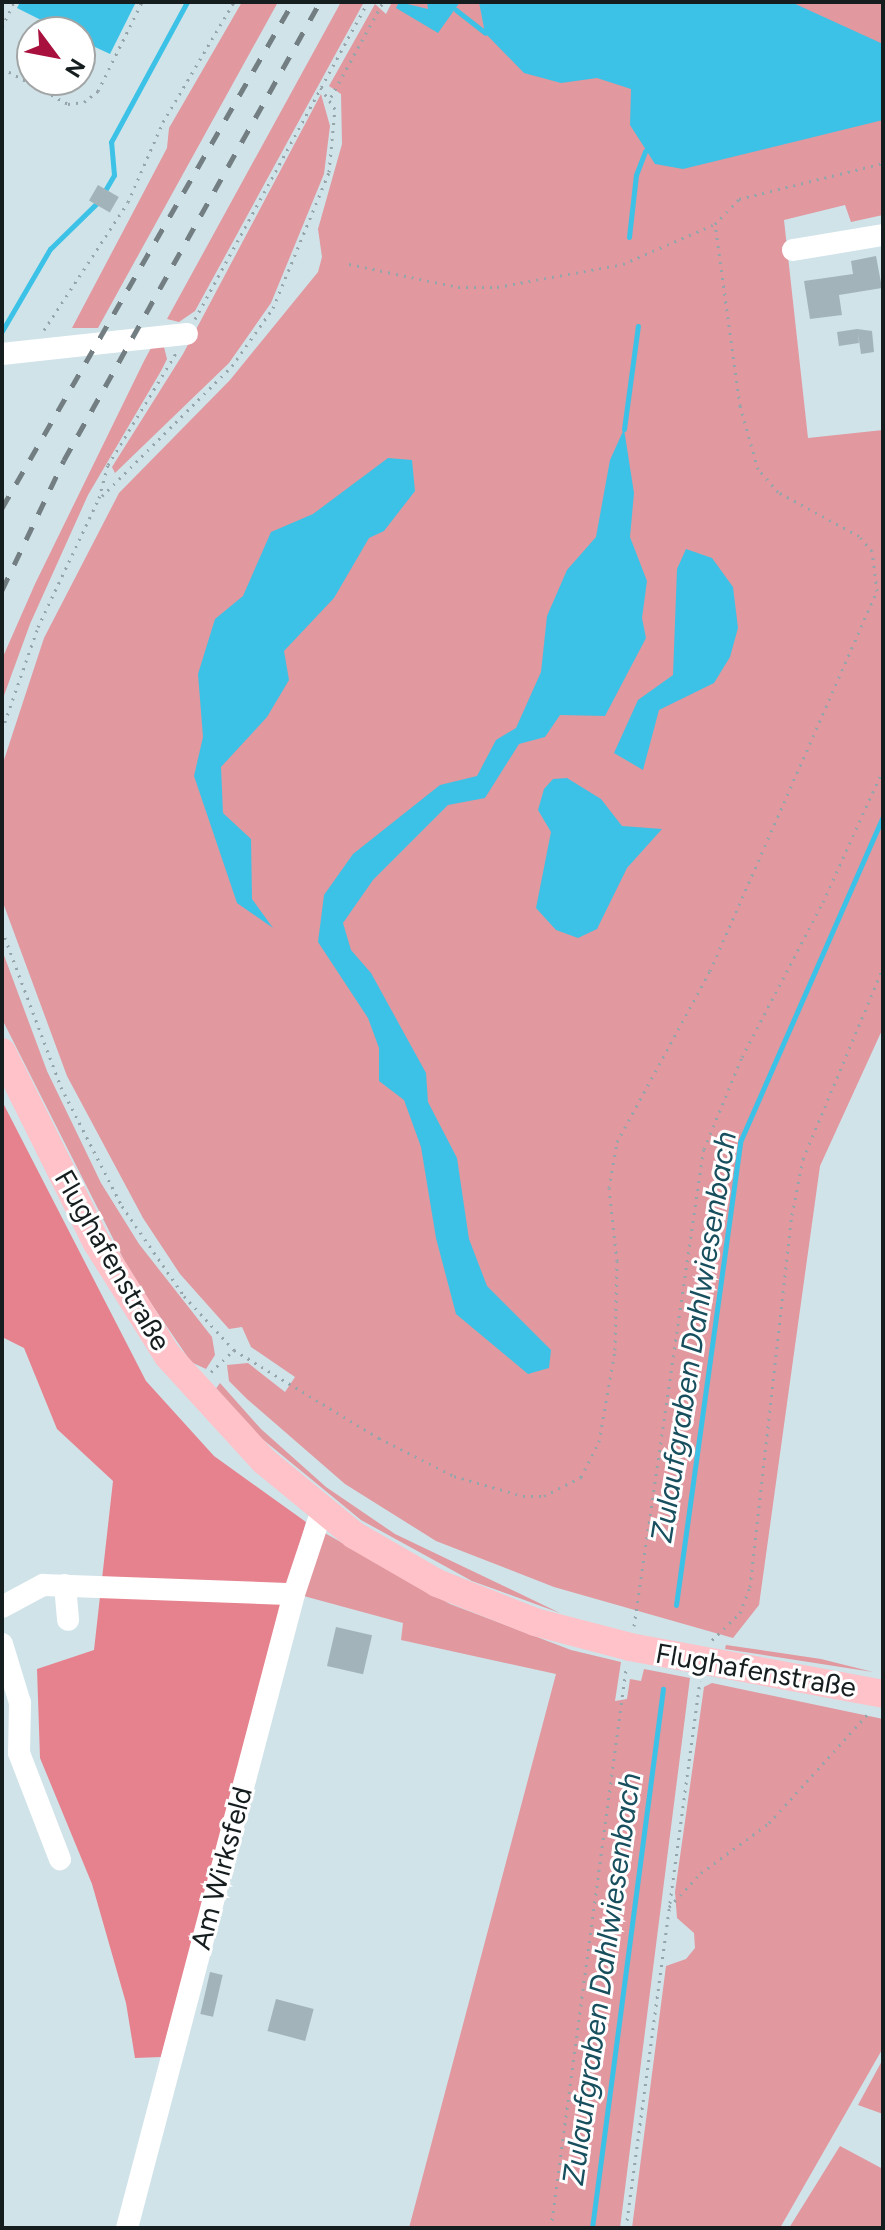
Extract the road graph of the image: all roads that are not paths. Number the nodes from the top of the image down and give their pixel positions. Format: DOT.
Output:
graph roads {
  1 [pos="883,235"];
  2 [pos="793,250"];
  3 [pos="187,334"];
  4 [pos="2,354"];
  5 [pos="2,1052"];
  6 [pos="322,1510"];
  7 [pos="65,1585"];
  8 [pos="294,1594"];
  9 [pos="2,1607"];
  10 [pos="68,1620"];
  11 [pos="2,1644"];
  12 [pos="876,1703"];
  13 [pos="60,1859"];
  14 [pos="127,2228"];
  1 -- 2 [label="street"];
  3 -- 4 [label="street"];
  5 -- 6 [label="main road, Flughafenstraße"];
  6 -- 8 [label="street, Am Wirksfeld"];
  6 -- 12 [label="main road, Flughafenstraße"];
  7 -- 8 [label="street"];
  7 -- 9 [label="street"];
  7 -- 10 [label="street"];
  8 -- 14 [label="street, Am Wirksfeld"];
  11 -- 13 [label="street"];
}
